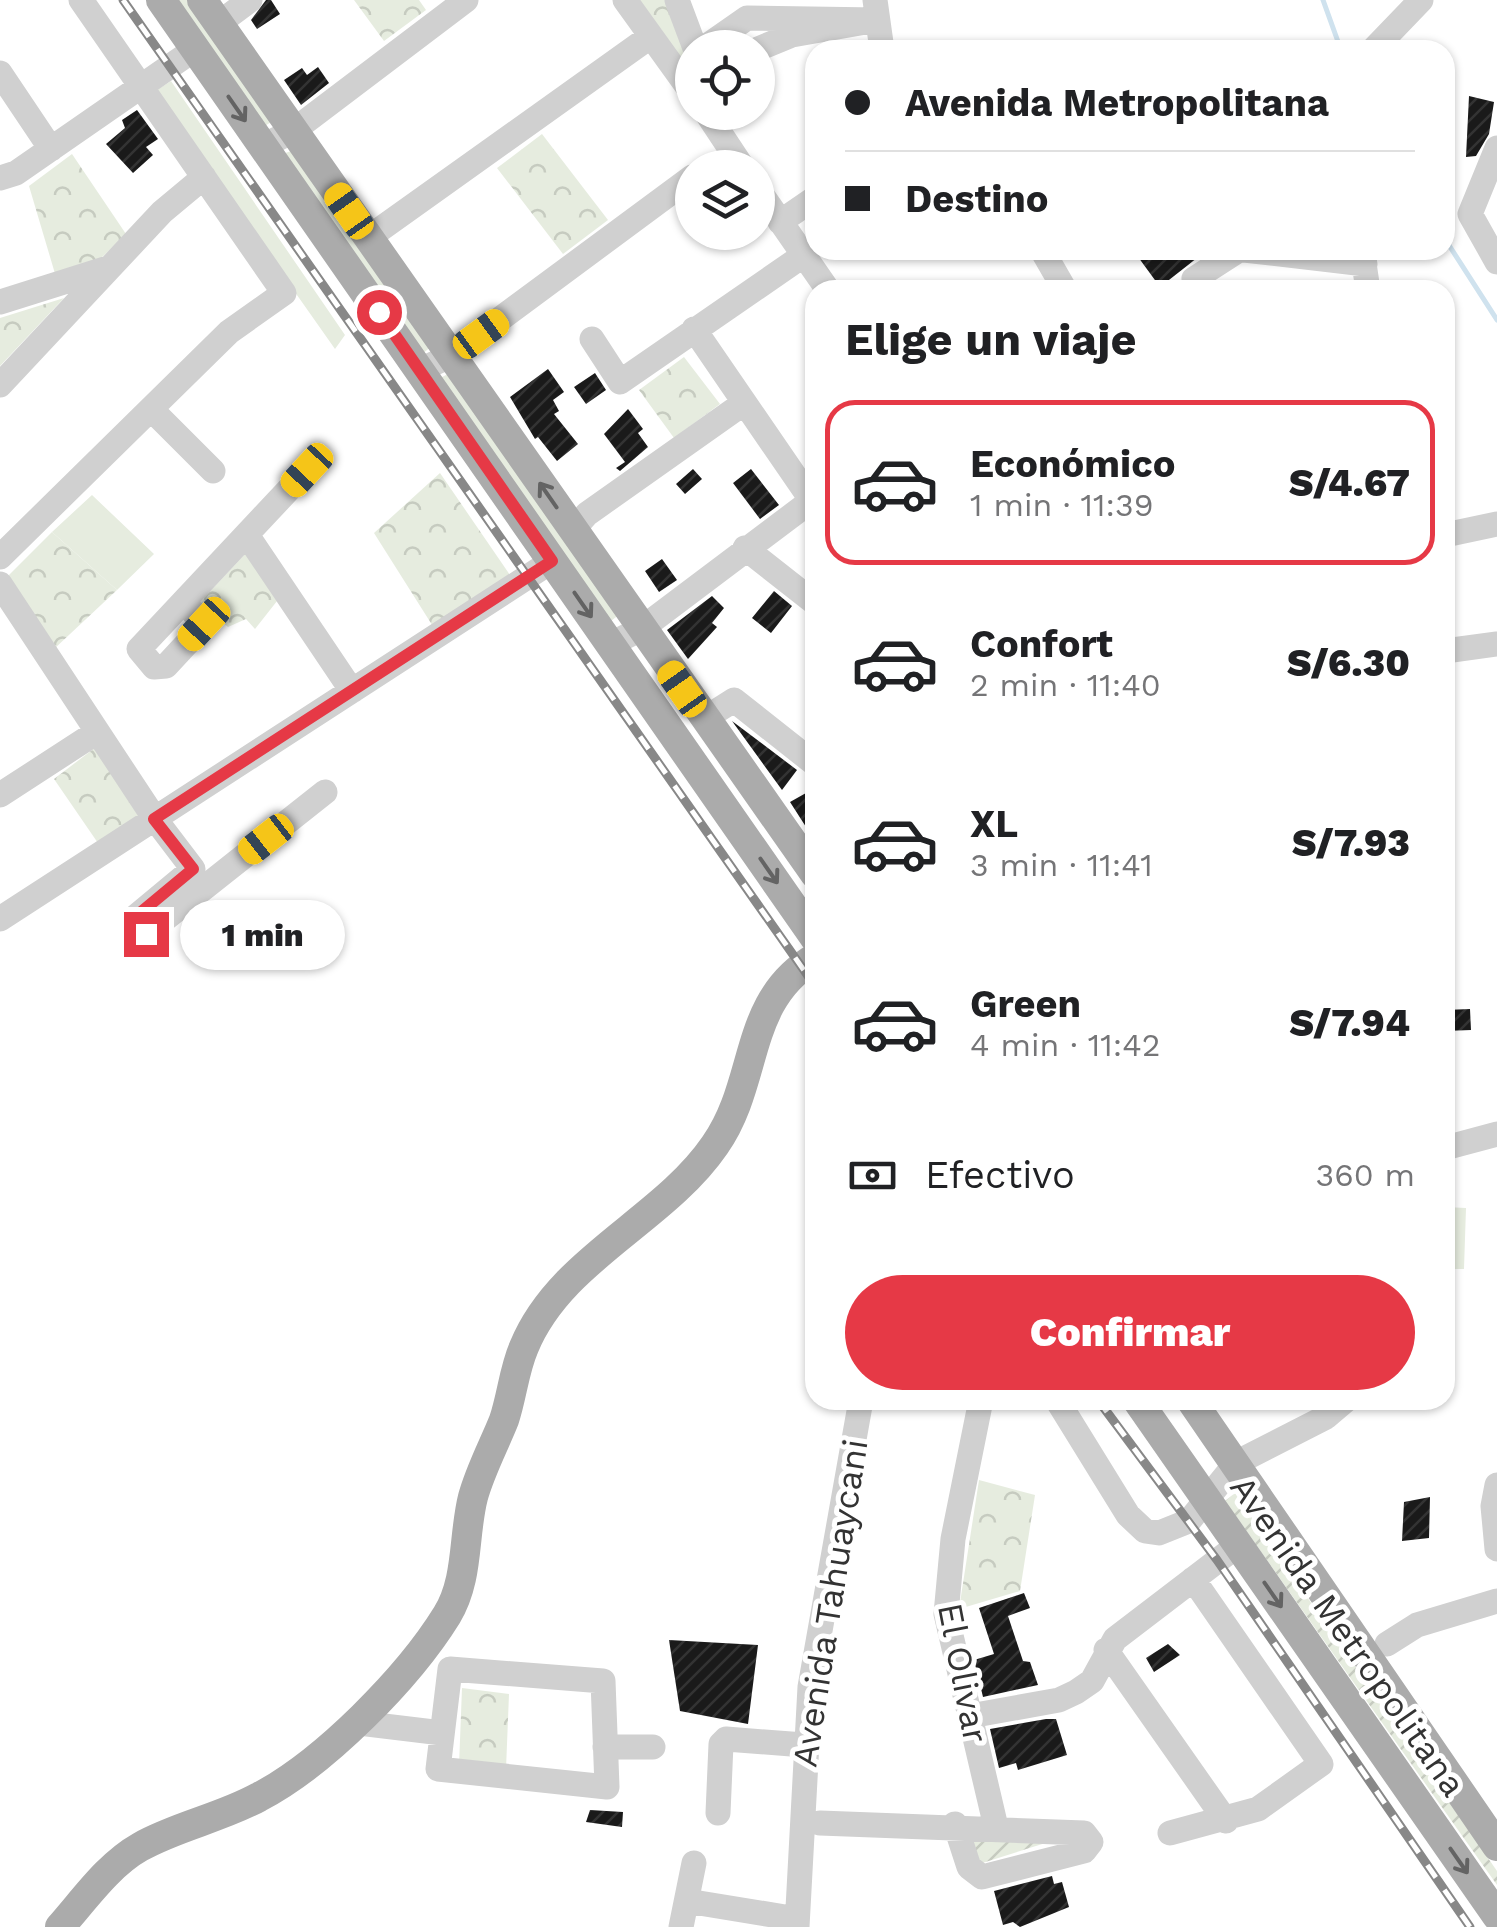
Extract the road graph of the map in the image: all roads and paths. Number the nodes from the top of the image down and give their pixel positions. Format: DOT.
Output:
graph roads {
  1 [pos="81,0"];
  2 [pos="161,0"];
  3 [pos="250,0"];
  4 [pos="466,0"];
  5 [pos="625,0"];
  6 [pos="677,0"];
  7 [pos="1421,0"];
  8 [pos="876,10"];
  9 [pos="210,12"];
  10 [pos="688,30"];
  11 [pos="741,30"];
  12 [pos="651,36"];
  13 [pos="880,40"];
  14 [pos="1383,40"];
  15 [pos="775,42"];
  16 [pos="195,48"];
  17 [pos="675,55"];
  18 [pos="0,73"];
  19 [pos="140,86"];
  20 [pos="293,131"];
  21 [pos="263,146"];
  22 [pos="51,148"];
  23 [pos="1497,148"];
  24 [pos="204,177"];
  25 [pos="0,178"];
  26 [pos="675,190"];
  27 [pos="805,205"];
  28 [pos="775,214"];
  29 [pos="780,222"];
  30 [pos="368,238"];
  31 [pos="804,255"];
  32 [pos="1226,260"];
  33 [pos="1310,260"];
  34 [pos="1497,262"];
  35 [pos="110,268"];
  36 [pos="1365,268"];
  37 [pos="1194,280"];
  38 [pos="0,302"];
  39 [pos="694,329"];
  40 [pos="592,339"];
  41 [pos="450,356"];
  42 [pos="420,370"];
  43 [pos="0,385"];
  44 [pos="744,403"];
  45 [pos="151,408"];
  46 [pos="213,470"];
  47 [pos="307,470"];
  48 [pos="805,488"];
  49 [pos="805,506"];
  50 [pos="1497,524"];
  51 [pos="572,530"];
  52 [pos="1455,533"];
  53 [pos="247,535"];
  54 [pos="745,548"];
  55 [pos="0,557"];
  56 [pos="552,561"];
  57 [pos="0,584"];
  58 [pos="805,596"];
  59 [pos="183,602"];
  60 [pos="641,629"];
  61 [pos="610,644"];
  62 [pos="1497,644"];
  63 [pos="1455,650"];
  64 [pos="352,691"];
  65 [pos="704,719"];
  66 [pos="98,732"];
  67 [pos="805,756"];
  68 [pos="325,792"];
  69 [pos="0,795"];
  70 [pos="154,819"];
  71 [pos="805,860"];
  72 [pos="0,919"];
  73 [pos="805,924"];
  74 [pos="805,966"];
  75 [pos="1497,1134"];
  76 [pos="1455,1145"];
  77 [pos="859,1410"];
  78 [pos="978,1410"];
  79 [pos="1063,1410"];
  80 [pos="1144,1410"];
  81 [pos="1198,1410"];
  82 [pos="1334,1410"];
  83 [pos="1236,1464"];
  84 [pos="1497,1485"];
  85 [pos="1206,1498"];
  86 [pos="1238,1544"];
  87 [pos="1497,1549"];
  88 [pos="1193,1578"];
  89 [pos="1497,1602"];
  90 [pos="1106,1650"];
  91 [pos="1377,1650"];
  92 [pos="1334,1681"];
  93 [pos="970,1716"];
  94 [pos="359,1723"];
  95 [pos="442,1733"];
  96 [pos="804,1745"];
  97 [pos="606,1747"];
  98 [pos="653,1747"];
  99 [pos="718,1813"];
  100 [pos="1226,1820"];
  101 [pos="820,1822"];
  102 [pos="955,1824"];
  103 [pos="996,1826"];
  104 [pos="1170,1833"];
  105 [pos="1497,1846"];
  106 [pos="694,1863"];
  107 [pos="687,1901"];
  108 [pos="1497,1916"];
  109 [pos="797,1923"];
  110 [pos="60,1927"];
  111 [pos="681,1927"];
  1 -- 19 [label="street"];
  2 -- 16 [label="main road"];
  3 -- 9 [label="street"];
  4 -- 20 [label="street"];
  5 -- 12 [label="street"];
  6 -- 10 [label="street"];
  7 -- 14 [label="street"];
  8 -- 11 [label="street"];
  8 -- 13 [label="street"];
  8 -- 15 [label="street"];
  9 -- 20 [label="main road"];
  12 -- 17 [label="street"];
  12 -- 30 [label="street"];
  16 -- 19 [label="street"];
  16 -- 21 [label="main road, one-way"];
  18 -- 22 [label="street"];
  19 -- 22 [label="street"];
  19 -- 24 [label="street"];
  20 -- 21 [label="street"];
  20 -- 30 [label="main road"];
  21 -- 42 [label="main road"];
  22 -- 25 [label="street"];
  23 -- 34 [label="street"];
  24 -- 35 [label="street"];
  24 -- 45 [label="street"];
  26 -- 41 [label="street"];
  27 -- 29 [label="street"];
  28 -- 29 [label="street"];
  29 -- 31 [label="street"];
  30 -- 41 [label="main road"];
  31 -- 39 [label="street"];
  32 -- 37 [label="street"];
  33 -- 36 [label="street"];
  35 -- 38 [label="street"];
  35 -- 43 [label="street"];
  39 -- 40 [label="street"];
  39 -- 44 [label="street"];
  41 -- 42 [label="street"];
  51 -- 41 [label="main road, one-way"];
  42 -- 56 [label="main road"];
  44 -- 48 [label="street"];
  44 -- 51 [label="street"];
  45 -- 46 [label="street"];
  45 -- 55 [label="street"];
  47 -- 53 [label="street"];
  49 -- 54 [label="street"];
  50 -- 52 [label="street"];
  51 -- 60 [label="main road"];
  53 -- 59 [label="street"];
  53 -- 64 [label="street"];
  54 -- 58 [label="street"];
  54 -- 60 [label="street"];
  56 -- 61 [label="main road, one-way"];
  56 -- 64 [label="street"];
  57 -- 66 [label="street"];
  60 -- 61 [label="street"];
  60 -- 65 [label="main road"];
  61 -- 73 [label="main road, one-way"];
  62 -- 63 [label="street"];
  64 -- 70 [label="street"];
  65 -- 67 [label="street"];
  65 -- 71 [label="main road"];
  66 -- 69 [label="street"];
  66 -- 70 [label="street"];
  68 -- 70 [label="street"];
  70 -- 72 [label="street"];
  74 -- 94 [label="main road"];
  75 -- 76 [label="street"];
  77 -- 96 [label="street, Avenida Tahuaycani"];
  78 -- 93 [label="street, El Olivar"];
  79 -- 85 [label="street"];
  80 -- 85 [label="main road, Avenida Metropolitana"];
  81 -- 83 [label="main road, Avenida Metropolitana"];
  82 -- 83 [label="street"];
  83 -- 85 [label="street"];
  83 -- 91 [label="main road, Avenida Metropolitana"];
  84 -- 87 [label="street"];
  85 -- 86 [label="main road, Avenida Metropolitana"];
  86 -- 88 [label="street"];
  86 -- 92 [label="main road, Avenida Metropolitana, one-way"];
  88 -- 90 [label="street"];
  88 -- 100 [label="street"];
  89 -- 91 [label="street"];
  90 -- 93 [label="street"];
  90 -- 100 [label="street"];
  91 -- 92 [label="main road"];
  91 -- 105 [label="main road, Avenida Metropolitana"];
  92 -- 108 [label="main road, Avenida Metropolitana, one-way"];
  93 -- 103 [label="street, El Olivar"];
  94 -- 95 [label="street"];
  94 -- 110 [label="main road"];
  95 -- 97 [label="street"];
  95 -- 97 [label="street"];
  96 -- 99 [label="street"];
  96 -- 109 [label="street, Avenida Tahuaycani"];
  97 -- 98 [label="street"];
  100 -- 104 [label="street"];
  101 -- 102 [label="street"];
  102 -- 103 [label="street"];
  102 -- 103 [label="street"];
  106 -- 107 [label="street"];
  107 -- 109 [label="street"];
  107 -- 111 [label="street"];
}
